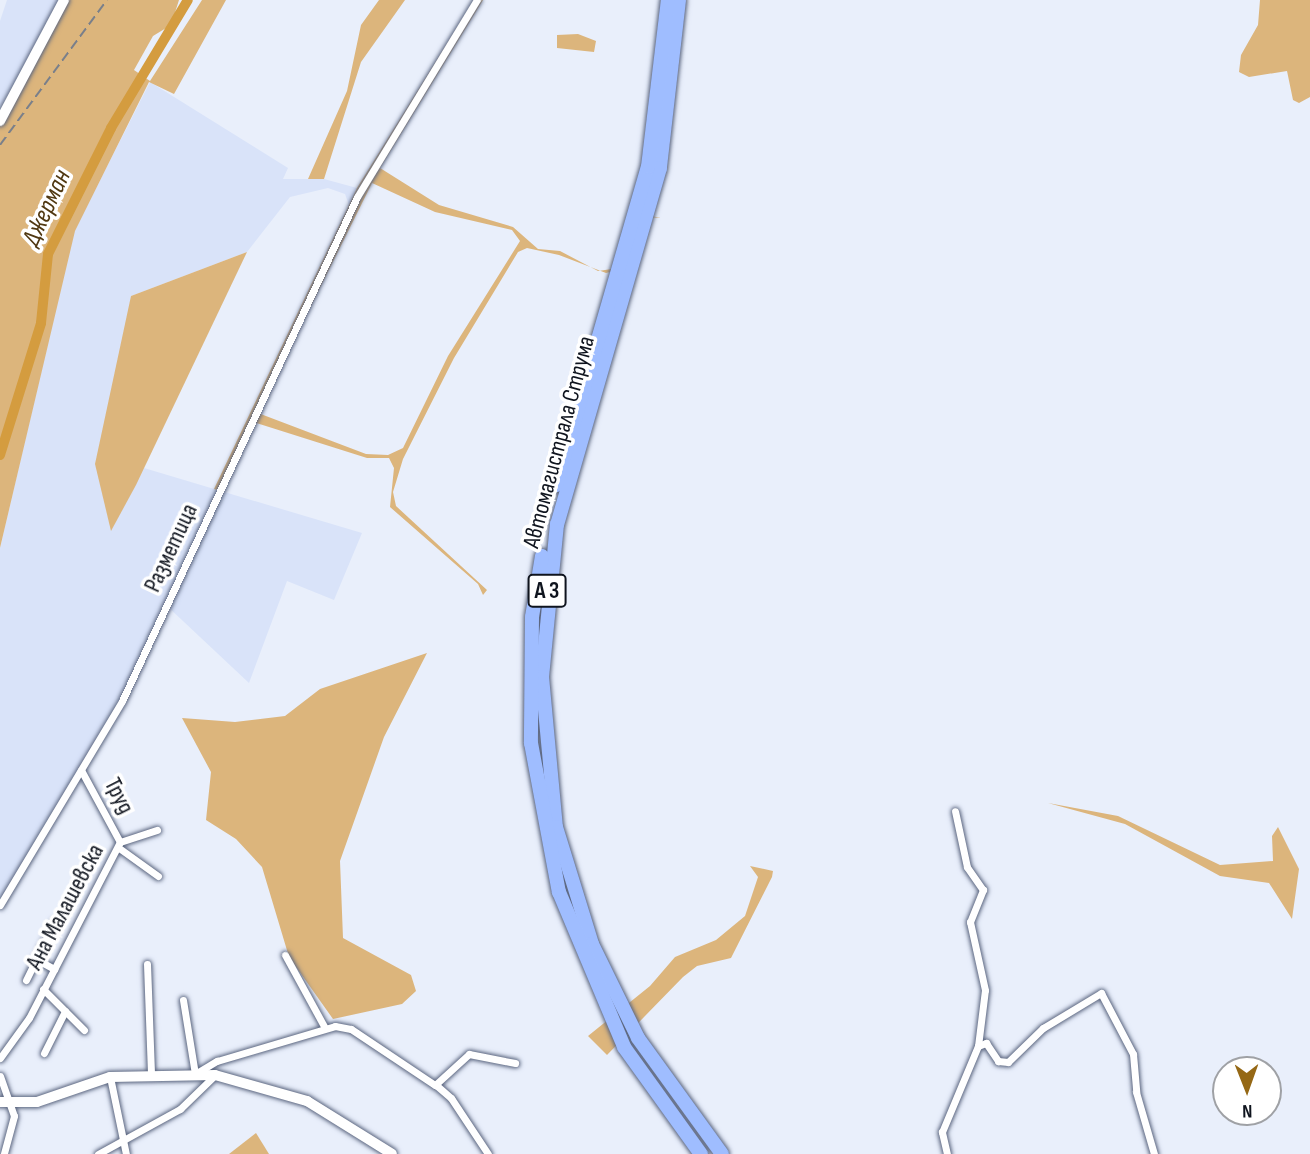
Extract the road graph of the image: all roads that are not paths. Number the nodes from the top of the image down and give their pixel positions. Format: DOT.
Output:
graph roads {
  1 [pos="64,0"];
  2 [pos="477,0"];
  3 [pos="668,0"];
  4 [pos="679,0"];
  5 [pos="36,50"];
  6 [pos="0,107"];
  7 [pos="0,121"];
  8 [pos="81,770"];
  9 [pos="955,811"];
  10 [pos="157,830"];
  11 [pos="120,845"];
  12 [pos="158,876"];
  13 [pos="0,905"];
  14 [pos="54,923"];
  15 [pos="285,955"];
  16 [pos="36,959"];
  17 [pos="147,964"];
  18 [pos="54,969"];
  19 [pos="26,980"];
  20 [pos="43,989"];
  21 [pos="183,1000"];
  22 [pos="65,1011"];
  23 [pos="325,1028"];
  24 [pos="85,1030"];
  25 [pos="978,1046"];
  26 [pos="44,1053"];
  27 [pos="0,1058"];
  28 [pos="515,1063"];
  29 [pos="151,1074"];
  30 [pos="195,1074"];
  31 [pos="215,1075"];
  32 [pos="0,1076"];
  33 [pos="110,1077"];
  34 [pos="435,1085"];
  35 [pos="6,1102"];
  36 [pos="120,1142"];
  37 [pos="4,1154"];
  38 [pos="98,1154"];
  39 [pos="126,1154"];
  40 [pos="392,1154"];
  41 [pos="488,1154"];
  42 [pos="701,1154"];
  43 [pos="722,1154"];
  44 [pos="947,1154"];
  45 [pos="1154,1154"];
  1 -- 5 [label="main road"];
  2 -- 8 [label="street, Разметица"];
  3 -- 42 [label="highway, Автомагистрала Струма / A 3"];
  4 -- 43 [label="highway, Автомагистрала Струма / A 3"];
  5 -- 6 [label="main road"];
  5 -- 7 [label="main road"];
  8 -- 11 [label="street, Труд"];
  8 -- 13 [label="street, Разметица"];
  9 -- 25 [label="street"];
  10 -- 11 [label="street, Ана Малашевска"];
  11 -- 12 [label="street, Труд"];
  11 -- 18 [label="street, Ана Малашевска"];
  14 -- 16 [label="street"];
  15 -- 23 [label="street"];
  16 -- 18 [label="street"];
  16 -- 19 [label="street"];
  17 -- 29 [label="street"];
  18 -- 20 [label="street, Ана Малашевска"];
  20 -- 22 [label="street"];
  20 -- 27 [label="street, Ана Малашевска"];
  21 -- 30 [label="street"];
  22 -- 24 [label="street"];
  22 -- 26 [label="street"];
  23 -- 30 [label="street"];
  23 -- 34 [label="street"];
  25 -- 44 [label="street"];
  25 -- 45 [label="street"];
  28 -- 34 [label="street"];
  29 -- 30 [label="main road"];
  29 -- 33 [label="main road"];
  30 -- 31 [label="main road"];
  31 -- 36 [label="street"];
  31 -- 40 [label="main road"];
  32 -- 35 [label="street"];
  33 -- 35 [label="main road"];
  33 -- 36 [label="street"];
  34 -- 41 [label="street"];
  35 -- 37 [label="street"];
  36 -- 38 [label="street"];
  36 -- 39 [label="street"];
}
